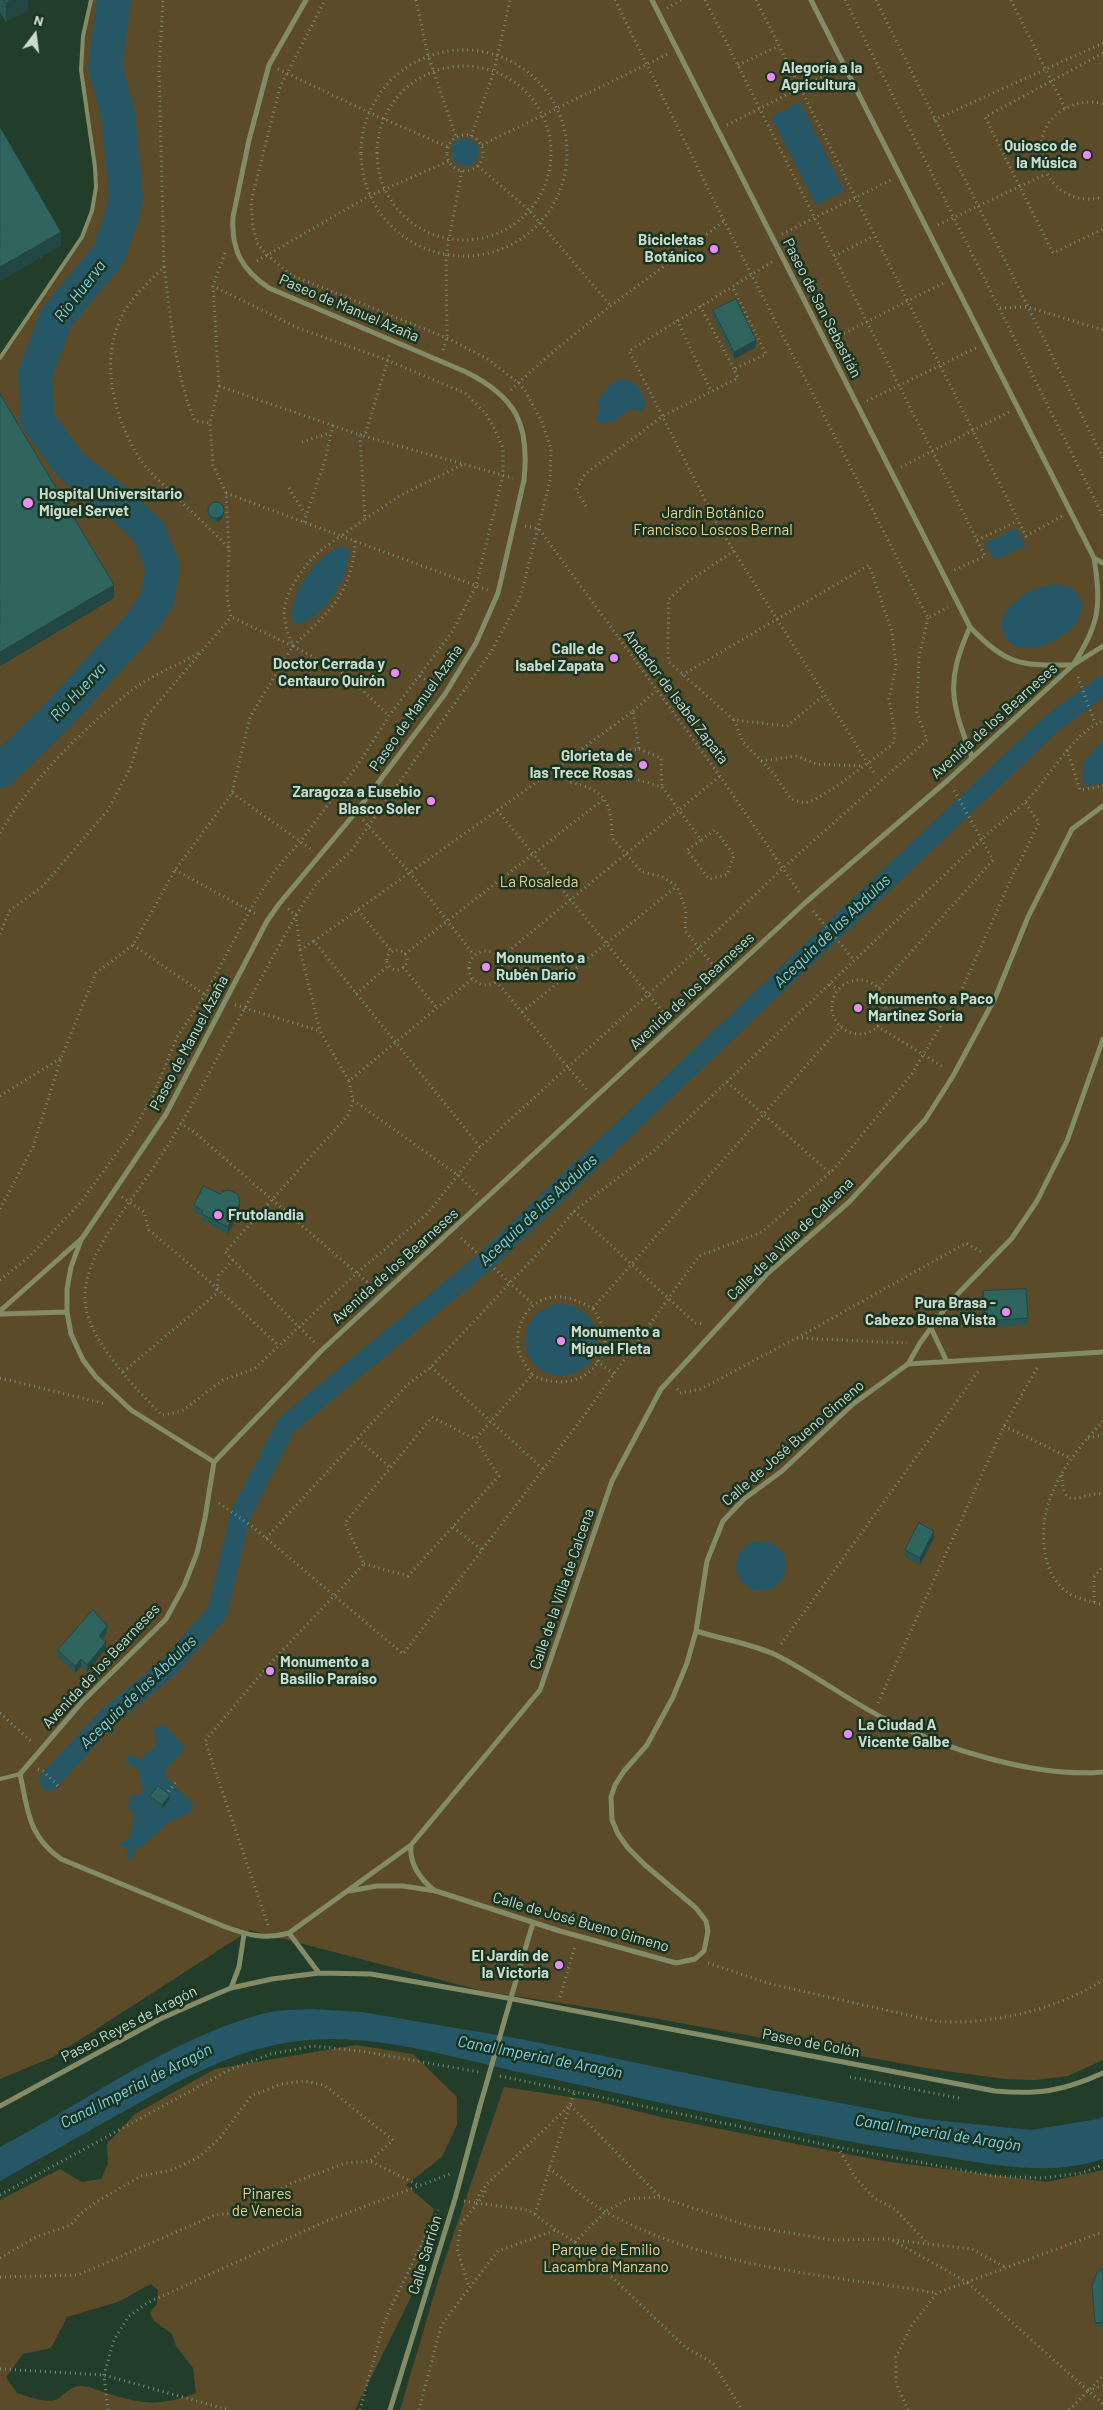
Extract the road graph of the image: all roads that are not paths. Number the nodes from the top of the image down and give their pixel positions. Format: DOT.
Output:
graph roads {
  1 [pos="91,0"];
  2 [pos="306,0"];
  3 [pos="652,0"];
  4 [pos="812,0"];
  5 [pos="0,358"];
  6 [pos="1094,558"];
  7 [pos="1103,563"];
  8 [pos="970,627"];
  9 [pos="1103,646"];
  10 [pos="1074,666"];
  11 [pos="972,757"];
  12 [pos="1103,806"];
  13 [pos="1103,1039"];
  14 [pos="81,1240"];
  15 [pos="0,1312"];
  16 [pos="67,1312"];
  17 [pos="931,1328"];
  18 [pos="1103,1352"];
  19 [pos="947,1362"];
  20 [pos="908,1364"];
  21 [pos="214,1462"];
  22 [pos="696,1631"];
  23 [pos="1103,1772"];
  24 [pos="20,1774"];
  25 [pos="0,1779"];
  26 [pos="411,1845"];
  27 [pos="436,1891"];
  28 [pos="346,1892"];
  29 [pos="532,1923"];
  30 [pos="290,1933"];
  31 [pos="244,1934"];
  32 [pos="319,1973"];
  33 [pos="231,1988"];
  34 [pos="513,1999"];
  35 [pos="1103,2073"];
  36 [pos="0,2106"];
  37 [pos="390,2410"];
  1 -- 5 [label="lane"];
  2 -- 14 [label="street, Paseo de Manuel Azaña"];
  3 -- 8 [label="street, Paseo de San Sebastián"];
  4 -- 6 [label="street"];
  6 -- 7 [label="street"];
  6 -- 10 [label="street"];
  8 -- 10 [label="street, Paseo de San Sebastián"];
  8 -- 11 [label="street"];
  9 -- 10 [label="street, Avenida de los Bearneses"];
  10 -- 11 [label="street, Avenida de los Bearneses"];
  11 -- 21 [label="street, Avenida de los Bearneses"];
  12 -- 26 [label="street, Calle de la Villa de Calcena"];
  13 -- 17 [label="street, Calle de José Bueno Gimeno"];
  14 -- 15 [label="street"];
  14 -- 16 [label="street, Paseo de Manuel Azaña"];
  15 -- 16 [label="street"];
  16 -- 21 [label="street, Paseo de Manuel Azaña"];
  17 -- 19 [label="street"];
  17 -- 20 [label="street, Calle de José Bueno Gimeno"];
  18 -- 19 [label="street"];
  19 -- 20 [label="street"];
  20 -- 22 [label="street, Calle de José Bueno Gimeno"];
  21 -- 24 [label="street, Avenida de los Bearneses"];
  22 -- 23 [label="street"];
  22 -- 29 [label="street, Calle de José Bueno Gimeno"];
  24 -- 25 [label="lane"];
  24 -- 31 [label="street"];
  26 -- 27 [label="street"];
  26 -- 28 [label="street, Calle de la Villa de Calcena"];
  27 -- 28 [label="street, Calle de José Bueno Gimeno"];
  27 -- 29 [label="street, Calle de José Bueno Gimeno"];
  28 -- 30 [label="street"];
  29 -- 37 [label="street, Calle Sarrión, bridge"];
  30 -- 31 [label="street"];
  30 -- 32 [label="street"];
  31 -- 33 [label="street"];
  32 -- 33 [label="street, Paseo Reyes de Aragón"];
  32 -- 34 [label="street, Paseo Reyes de Aragón"];
  33 -- 36 [label="street, Paseo Reyes de Aragón"];
  34 -- 35 [label="street, Paseo de Colón"];
}
